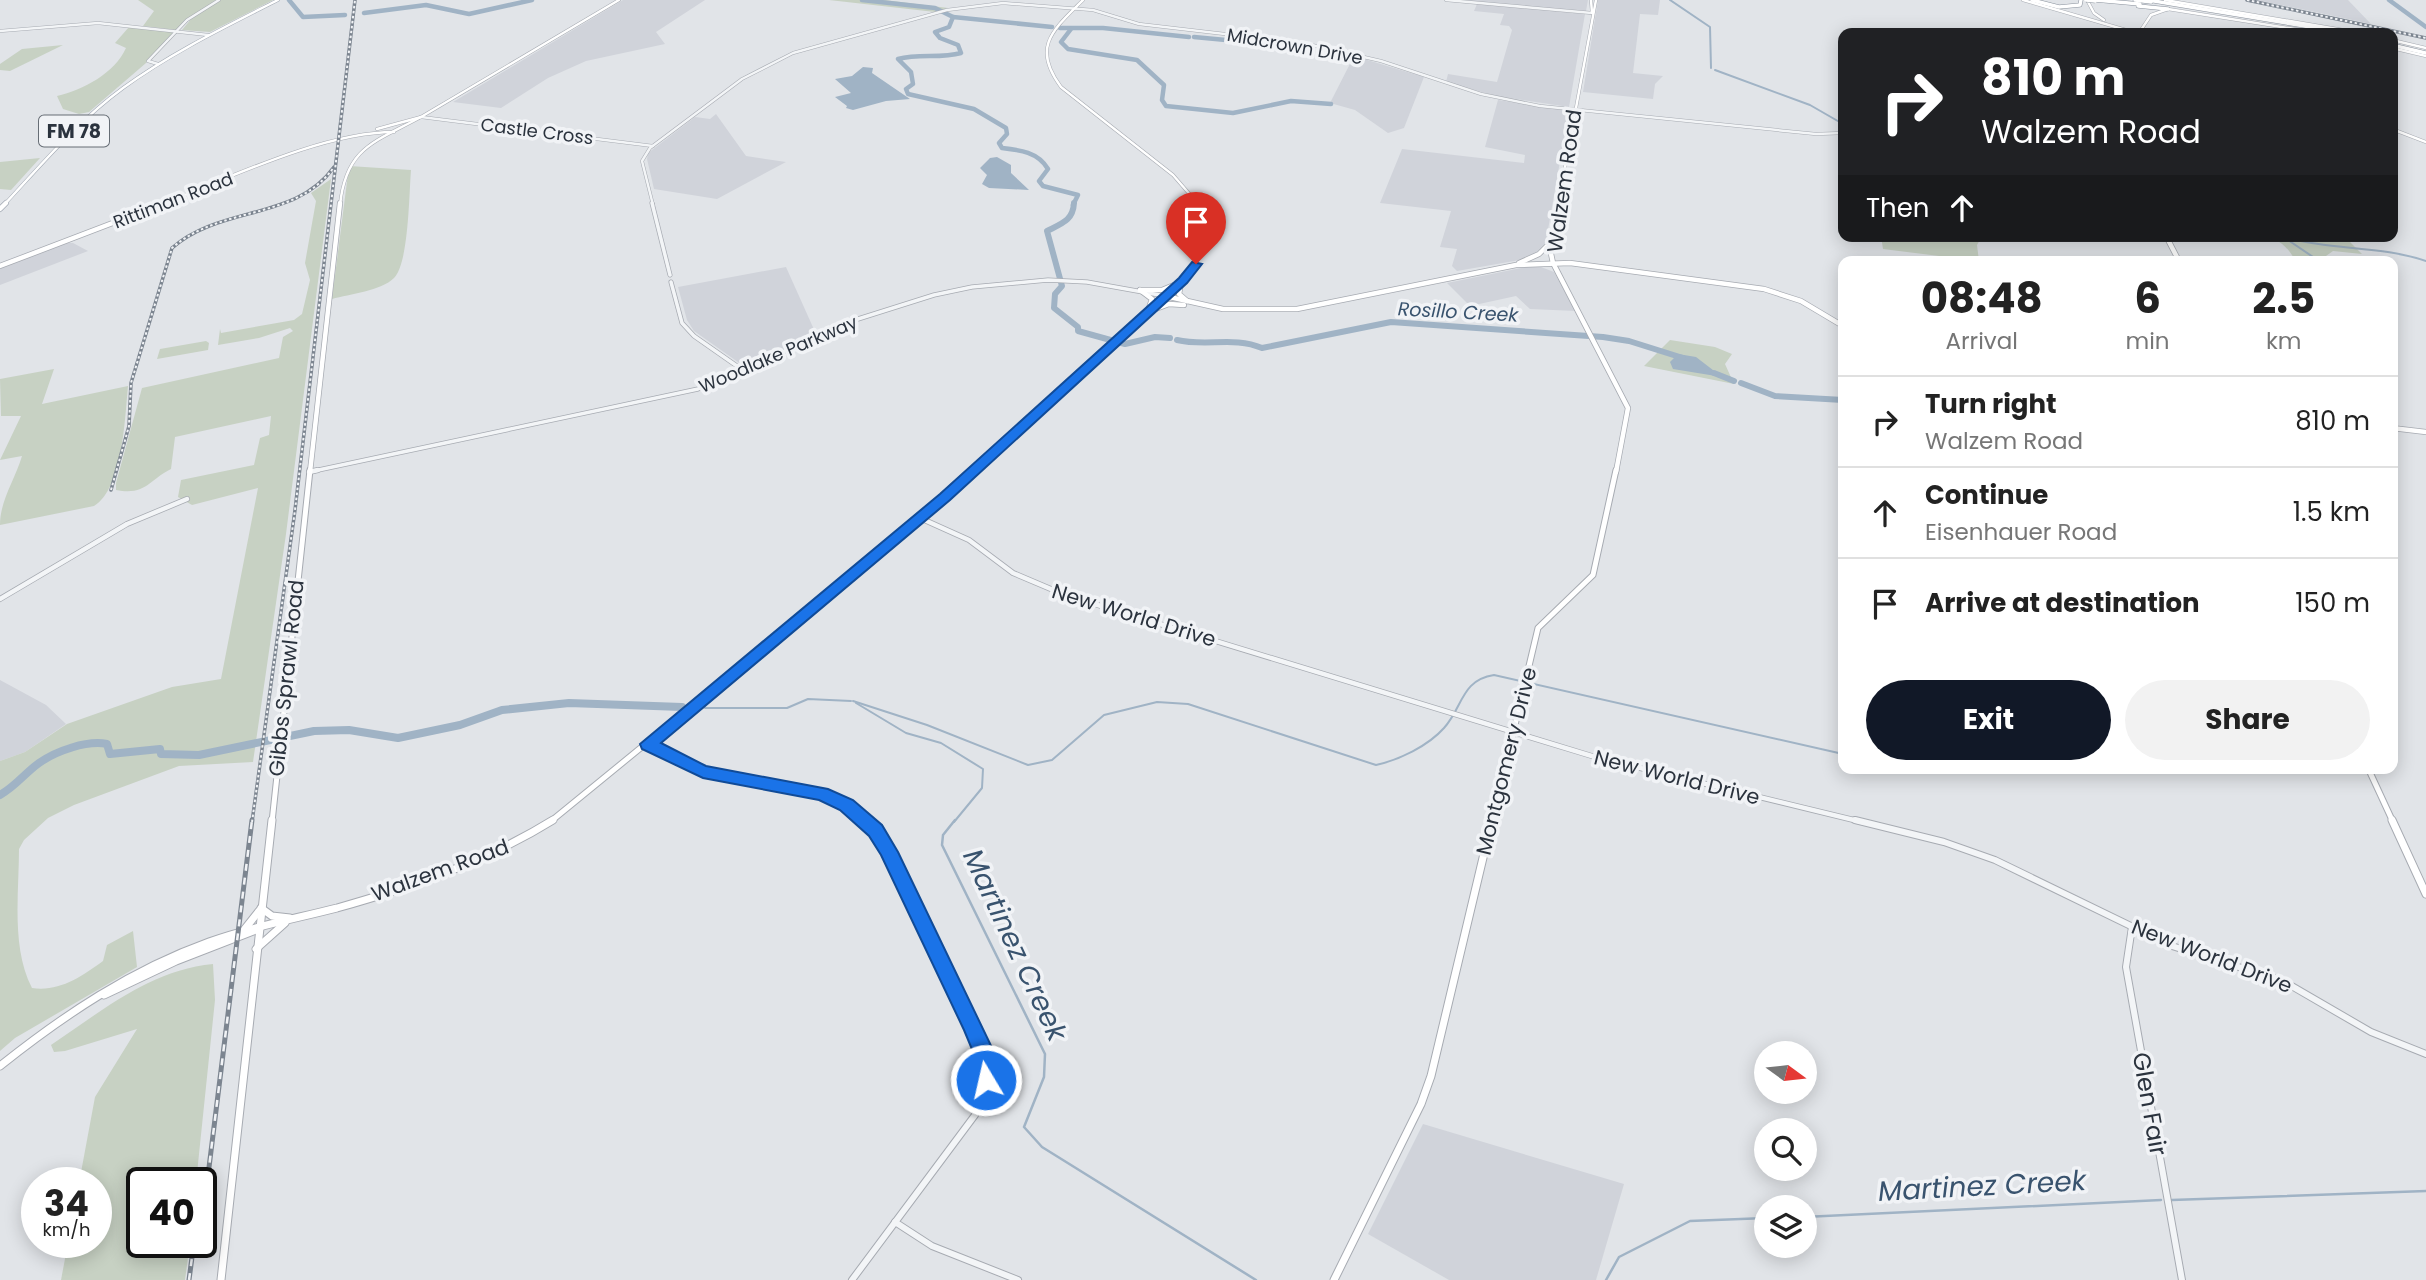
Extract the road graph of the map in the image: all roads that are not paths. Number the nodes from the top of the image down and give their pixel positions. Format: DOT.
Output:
graph roads {
  1 [pos="219,0"];
  2 [pos="278,0"];
  3 [pos="619,0"];
  4 [pos="1083,0"];
  5 [pos="1446,0"];
  6 [pos="1591,0"];
  7 [pos="1596,0"];
  8 [pos="2022,0"];
  9 [pos="2032,0"];
  10 [pos="2084,0"];
  11 [pos="2096,0"];
  12 [pos="2149,0"];
  13 [pos="2165,0"];
  14 [pos="2134,3"];
  15 [pos="1075,8"];
  16 [pos="2168,9"];
  17 [pos="2197,10"];
  18 [pos="1592,13"];
  19 [pos="2251,13"];
  20 [pos="2095,14"];
  21 [pos="2151,15"];
  22 [pos="2091,18"];
  23 [pos="1061,23"];
  24 [pos="2304,25"];
  25 [pos="2120,27"];
  26 [pos="2119,28"];
  27 [pos="2143,28"];
  28 [pos="2288,28"];
  29 [pos="2304,28"];
  30 [pos="2320,28"];
  31 [pos="2334,28"];
  32 [pos="0,31"];
  33 [pos="177,31"];
  34 [pos="210,34"];
  35 [pos="1051,36"];
  36 [pos="2398,45"];
  37 [pos="2426,52"];
  38 [pos="158,64"];
  39 [pos="1575,110"];
  40 [pos="421,117"];
  41 [pos="2398,131"];
  42 [pos="394,132"];
  43 [pos="1838,133"];
  44 [pos="347,138"];
  45 [pos="2426,142"];
  46 [pos="653,146"];
  47 [pos="0,209"];
  48 [pos="1551,242"];
  49 [pos="1550,254"];
  50 [pos="1536,263"];
  51 [pos="1553,263"];
  52 [pos="1569,263"];
  53 [pos="1516,265"];
  54 [pos="0,266"];
  55 [pos="1558,272"];
  56 [pos="670,275"];
  57 [pos="1183,280"];
  58 [pos="671,282"];
  59 [pos="1140,290"];
  60 [pos="1165,296"];
  61 [pos="1190,303"];
  62 [pos="1205,306"];
  63 [pos="1147,313"];
  64 [pos="1838,321"];
  65 [pos="745,372"];
  66 [pos="2398,429"];
  67 [pos="2426,432"];
  68 [pos="309,472"];
  69 [pos="187,499"];
  70 [pos="920,518"];
  71 [pos="0,599"];
  72 [pos="1513,732"];
  73 [pos="648,744"];
  74 [pos="2371,774"];
  75 [pos="2426,894"];
  76 [pos="261,908"];
  77 [pos="297,918"];
  78 [pos="2132,928"];
  79 [pos="258,929"];
  80 [pos="242,934"];
  81 [pos="256,949"];
  82 [pos="2426,1054"];
  83 [pos="0,1066"];
  84 [pos="895,1222"];
  85 [pos="221,1280"];
  86 [pos="852,1280"];
  87 [pos="1018,1280"];
  88 [pos="1334,1280"];
  89 [pos="2182,1280"];
  1 -- 33 [label="street"];
  2 -- 34 [label="main road, FM 78"];
  3 -- 40 [label="main road, Rittiman Road"];
  4 -- 15 [label="main road"];
  5 -- 18 [label="street"];
  6 -- 18 [label="main road, Walzem Road"];
  7 -- 18 [label="main road, Walzem Road"];
  8 -- 22 [label="main road"];
  9 -- 10 [label="highway"];
  10 -- 11 [label="highway, bridge"];
  10 -- 20 [label="main road"];
  11 -- 14 [label="highway"];
  11 -- 17 [label="highway"];
  12 -- 24 [label="highway"];
  13 -- 19 [label="main road"];
  14 -- 16 [label="highway"];
  14 -- 17 [label="highway"];
  14 -- 21 [label="highway"];
  15 -- 23 [label="main road"];
  15 -- 39 [label="street, Midcrown Drive"];
  15 -- 46 [label="street, Midcrown Drive"];
  16 -- 21 [label="main road"];
  16 -- 28 [label="main road"];
  17 -- 29 [label="highway"];
  18 -- 39 [label="main road, Walzem Road"];
  19 -- 24 [label="highway"];
  19 -- 31 [label="main road"];
  20 -- 22 [label="main road"];
  20 -- 25 [label="main road"];
  21 -- 27 [label="main road"];
  22 -- 25 [label="main road"];
  22 -- 26 [label="main road"];
  23 -- 35 [label="main road"];
  23 -- 35 [label="main road"];
  24 -- 30 [label="highway"];
  32 -- 33 [label="street"];
  33 -- 34 [label="street"];
  33 -- 38 [label="street"];
  34 -- 38 [label="main road, FM 78"];
  35 -- 57 [label="main road"];
  36 -- 37 [label="highway"];
  38 -- 47 [label="main road, FM 78"];
  39 -- 43 [label="street, Midcrown Drive"];
  39 -- 48 [label="main road, Walzem Road"];
  40 -- 42 [label="main road, Gibbs Sprawl Road"];
  40 -- 44 [label="main road, Rittiman Road"];
  40 -- 46 [label="street, Castle Cross"];
  41 -- 45 [label="main road"];
  42 -- 44 [label="main road, Rittiman Road"];
  42 -- 68 [label="main road, Gibbs Sprawl Road"];
  44 -- 54 [label="main road, Rittiman Road"];
  46 -- 56 [label="street"];
  48 -- 49 [label="main road, Walzem Road"];
  48 -- 53 [label="main road"];
  49 -- 51 [label="main road, Walzem Road"];
  49 -- 52 [label="main road"];
  50 -- 51 [label="main road, Walzem Road"];
  50 -- 53 [label="main road, Walzem Road"];
  50 -- 55 [label="main road"];
  51 -- 52 [label="main road"];
  51 -- 55 [label="main road, Montgomery Drive"];
  52 -- 55 [label="main road"];
  52 -- 64 [label="main road"];
  53 -- 62 [label="main road, Walzem Road"];
  55 -- 72 [label="main road, Montgomery Drive"];
  57 -- 59 [label="main road"];
  57 -- 60 [label="main road"];
  57 -- 61 [label="main road"];
  58 -- 65 [label="street"];
  59 -- 60 [label="street, Woodlake Parkway"];
  59 -- 63 [label="main road"];
  59 -- 65 [label="street, Woodlake Parkway"];
  60 -- 61 [label="main road, Walzem Road"];
  60 -- 63 [label="main road, Walzem Road"];
  61 -- 62 [label="main road, Walzem Road"];
  62 -- 63 [label="main road"];
  63 -- 70 [label="main road, Walzem Road"];
  65 -- 68 [label="street, Woodlake Parkway"];
  66 -- 67 [label="main road"];
  68 -- 76 [label="main road, Gibbs Sprawl Road"];
  69 -- 71 [label="street"];
  70 -- 72 [label="street, New World Drive"];
  70 -- 73 [label="main road, Walzem Road"];
  72 -- 78 [label="street, New World Drive"];
  72 -- 88 [label="main road, Montgomery Drive"];
  73 -- 77 [label="main road, Walzem Road"];
  73 -- 84 [label="street"];
  74 -- 75 [label="main road"];
  76 -- 77 [label="main road"];
  76 -- 79 [label="main road, Gibbs Sprawl Road"];
  76 -- 80 [label="main road"];
  77 -- 79 [label="main road, Walzem Road"];
  77 -- 81 [label="main road"];
  78 -- 82 [label="street, New World Drive"];
  78 -- 89 [label="street, Glen Fair"];
  79 -- 80 [label="main road, Walzem Road"];
  79 -- 81 [label="main road, Gibbs Sprawl Road"];
  80 -- 81 [label="main road"];
  80 -- 83 [label="main road, Walzem Road"];
  81 -- 85 [label="main road, Gibbs Sprawl Road"];
  84 -- 86 [label="street"];
  84 -- 87 [label="street"];
}
